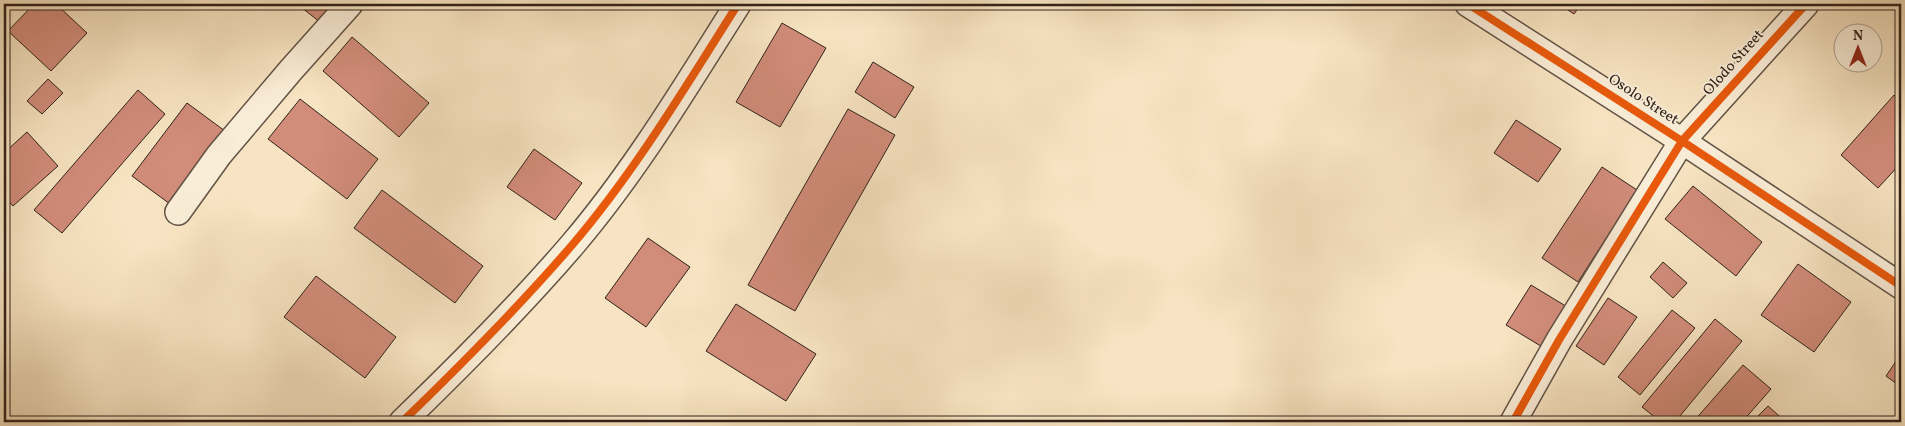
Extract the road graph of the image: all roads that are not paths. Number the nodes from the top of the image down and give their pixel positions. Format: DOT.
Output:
graph roads {
  1 [pos="350,4"];
  2 [pos="738,4"];
  3 [pos="1806,4"];
  4 [pos="1470,5"];
  5 [pos="1682,141"];
  6 [pos="178,212"];
  7 [pos="1901,286"];
  8 [pos="402,422"];
  9 [pos="1514,422"];
  1 -- 6 [label="street"];
  2 -- 8 [label="street"];
  3 -- 5 [label="street, Olodo Street"];
  4 -- 5 [label="street, Osolo Street"];
  5 -- 7 [label="street, Osolo Street"];
  5 -- 9 [label="street, Olodo Street"];
}
